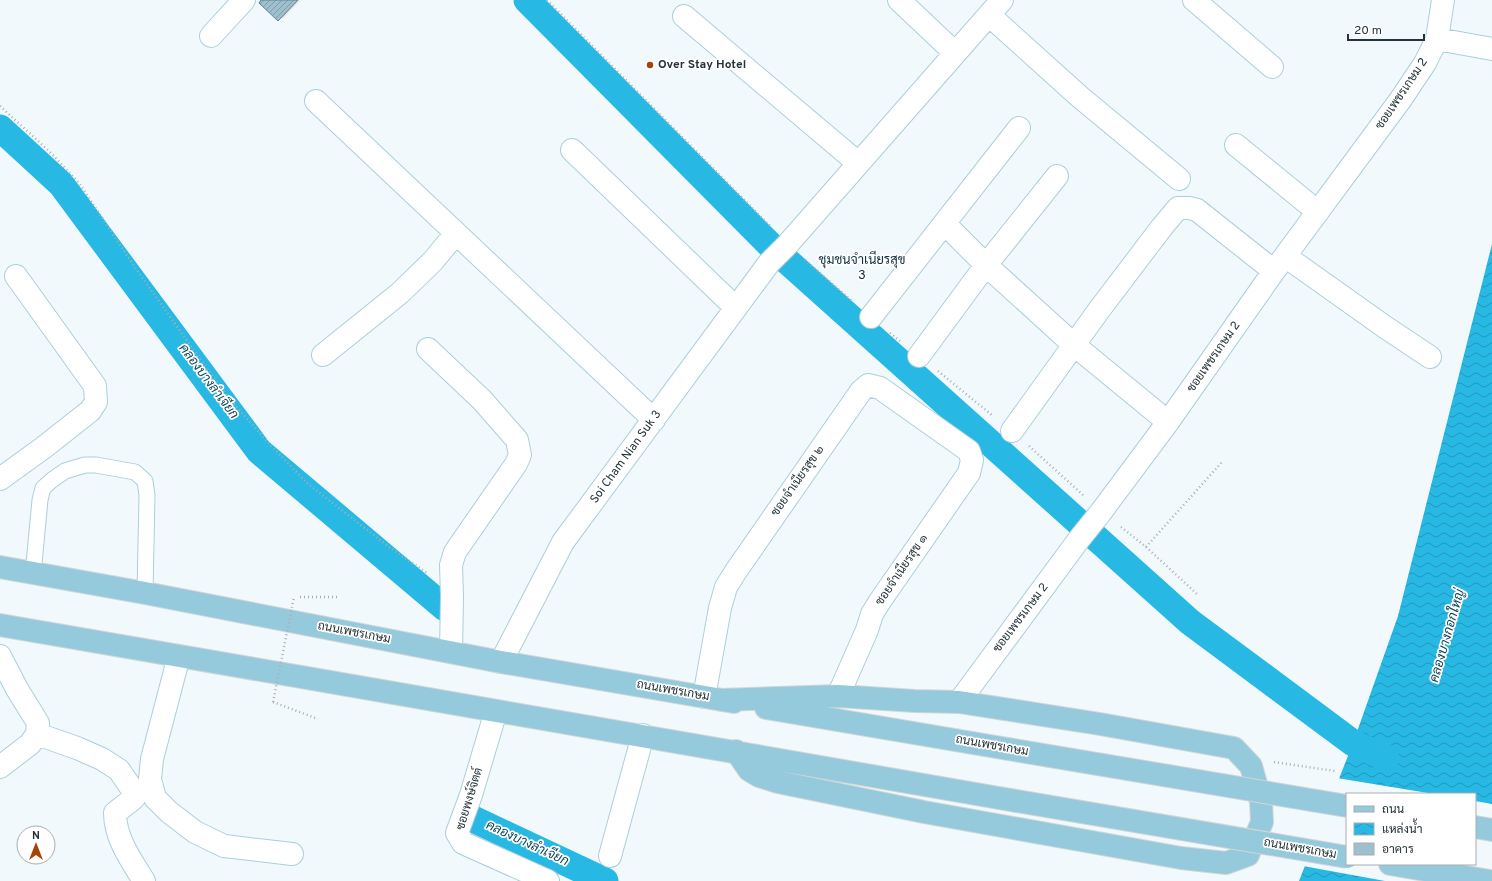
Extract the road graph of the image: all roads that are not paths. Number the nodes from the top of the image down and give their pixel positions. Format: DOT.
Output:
graph roads {
  1 [pos="244,0"];
  2 [pos="900,0"];
  3 [pos="1194,0"];
  4 [pos="1444,0"];
  5 [pos="996,8"];
  6 [pos="684,16"];
  7 [pos="212,36"];
  8 [pos="1437,39"];
  9 [pos="1492,49"];
  10 [pos="955,53"];
  11 [pos="1272,67"];
  12 [pos="316,101"];
  13 [pos="1019,128"];
  14 [pos="1236,145"];
  15 [pos="572,150"];
  16 [pos="858,163"];
  17 [pos="1057,176"];
  18 [pos="1179,179"];
  19 [pos="1318,212"];
  20 [pos="945,224"];
  21 [pos="456,233"];
  22 [pos="1280,263"];
  23 [pos="986,265"];
  24 [pos="16,276"];
  25 [pos="736,308"];
  26 [pos="870,317"];
  27 [pos="1074,344"];
  28 [pos="428,349"];
  29 [pos="323,355"];
  30 [pos="919,356"];
  31 [pos="1430,357"];
  32 [pos="654,420"];
  33 [pos="1168,422"];
  34 [pos="1012,431"];
  35 [pos="968,451"];
  36 [pos="0,479"];
  37 [pos="0,567"];
  38 [pos="33,574"];
  39 [pos="145,593"];
  40 [pos="0,625"];
  41 [pos="451,652"];
  42 [pos="0,656"];
  43 [pos="179,656"];
  44 [pos="501,662"];
  45 [pos="838,696"];
  46 [pos="712,698"];
  47 [pos="959,702"];
  48 [pos="496,711"];
  49 [pos="37,734"];
  50 [pos="643,735"];
  51 [pos="736,751"];
  52 [pos="0,767"];
  53 [pos="1346,806"];
  54 [pos="1476,827"];
  55 [pos="1492,830"];
  56 [pos="292,854"];
  57 [pos="610,856"];
  58 [pos="1346,857"];
  59 [pos="1396,865"];
  60 [pos="144,881"];
  61 [pos="548,881"];
  62 [pos="1490,881"];
  1 -- 7 [label="street"];
  2 -- 10 [label="street"];
  3 -- 11 [label="street"];
  4 -- 8 [label="street, ซอยเพชรเกษม 2"];
  5 -- 10 [label="street, Soi Cham Nian Suk 3"];
  5 -- 18 [label="street"];
  6 -- 16 [label="street"];
  8 -- 9 [label="street"];
  8 -- 19 [label="street, ซอยเพชรเกษม 2"];
  10 -- 16 [label="street, Soi Cham Nian Suk 3"];
  12 -- 21 [label="street"];
  13 -- 20 [label="street"];
  14 -- 19 [label="street"];
  15 -- 25 [label="street"];
  16 -- 25 [label="street, Soi Cham Nian Suk 3"];
  17 -- 23 [label="street"];
  19 -- 22 [label="street, ซอยเพชรเกษม 2"];
  20 -- 23 [label="street"];
  20 -- 26 [label="street"];
  21 -- 29 [label="street"];
  21 -- 32 [label="street"];
  22 -- 27 [label="street"];
  22 -- 31 [label="street"];
  22 -- 33 [label="street, ซอยเพชรเกษม 2"];
  23 -- 27 [label="street"];
  23 -- 30 [label="street"];
  24 -- 36 [label="street"];
  25 -- 32 [label="street, Soi Cham Nian Suk 3"];
  27 -- 33 [label="street"];
  27 -- 34 [label="street"];
  28 -- 41 [label="street"];
  32 -- 44 [label="street, Soi Cham Nian Suk 3"];
  33 -- 47 [label="street, ซอยเพชรเกษม 2"];
  35 -- 45 [label="street, ซอยจำเนียรสุข ๑"];
  35 -- 46 [label="street, ซอยจำเนียรสุข ๒"];
  37 -- 38 [label="main road, ถนนเพชรเกษม"];
  38 -- 39 [label="main road, ถนนเพชรเกษม"];
  38 -- 39 [label="lane"];
  39 -- 41 [label="main road, ถนนเพชรเกษม"];
  40 -- 43 [label="main road, ถนนเพชรเกษม"];
  41 -- 44 [label="main road, ถนนเพชรเกษม"];
  42 -- 49 [label="street"];
  43 -- 48 [label="main road, ถนนเพชรเกษม"];
  43 -- 56 [label="street"];
  44 -- 46 [label="main road, ถนนเพชรเกษม"];
  45 -- 46 [label="main road"];
  45 -- 47 [label="main road"];
  46 -- 53 [label="main road, ถนนเพชรเกษม, bridge"];
  47 -- 51 [label="main road"];
  48 -- 50 [label="main road, ถนนเพชรเกษม"];
  48 -- 61 [label="street, ซอยพงษ์จิตต์"];
  49 -- 52 [label="street"];
  49 -- 60 [label="street"];
  50 -- 51 [label="main road, ถนนเพชรเกษม"];
  50 -- 57 [label="street"];
  51 -- 58 [label="main road, ถนนเพชรเกษม, bridge"];
  54 -- 55 [label="main road"];
  59 -- 62 [label="main road"];
}
